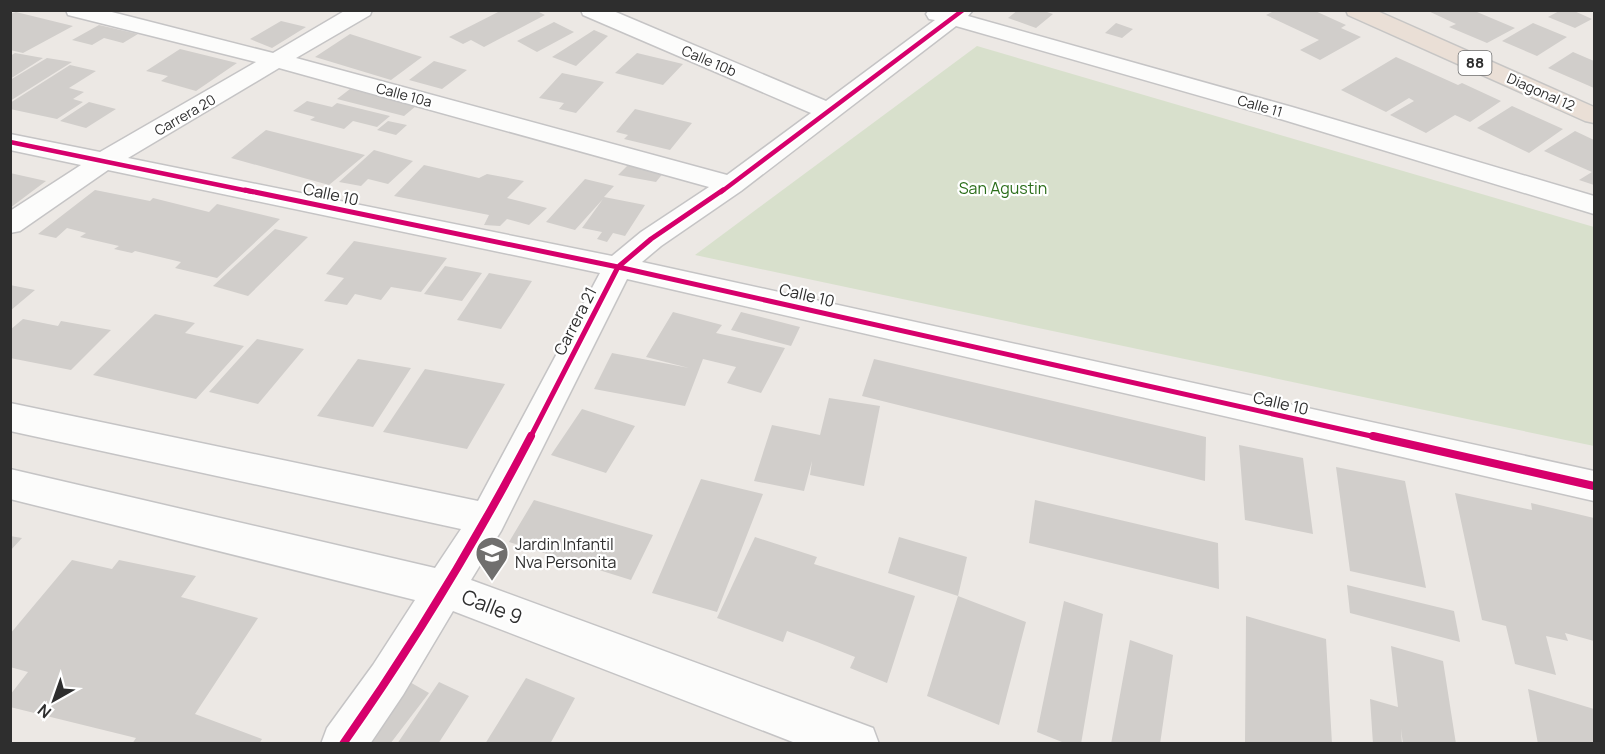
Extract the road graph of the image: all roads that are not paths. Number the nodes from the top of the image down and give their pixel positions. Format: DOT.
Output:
graph roads {
  1 [pos="76,10"];
  2 [pos="362,10"];
  3 [pos="591,10"];
  4 [pos="1356,10"];
  5 [pos="946,13"];
  6 [pos="279,61"];
  7 [pos="828,111"];
  8 [pos="1594,116"];
  9 [pos="10,142"];
  10 [pos="104,161"];
  11 [pos="731,185"];
  12 [pos="1594,205"];
  13 [pos="10,224"];
  14 [pos="618,267"];
  15 [pos="10,417"];
  16 [pos="10,484"];
  17 [pos="1594,486"];
  18 [pos="488,519"];
  19 [pos="445,589"];
  20 [pos="791,732"];
  21 [pos="343,744"];
  22 [pos="857,744"];
  1 -- 6 [label="street, Calle 10a"];
  2 -- 6 [label="street, Carrera 20"];
  3 -- 7 [label="street, Calle 10b"];
  4 -- 8 [label="highway, Diagonal 12 / 88"];
  5 -- 7 [label="street, Carrera 21"];
  5 -- 12 [label="street, Calle 11"];
  6 -- 10 [label="street, Carrera 20"];
  6 -- 11 [label="street, Calle 10a"];
  7 -- 11 [label="street, Carrera 21"];
  9 -- 10 [label="street, Calle 10"];
  10 -- 13 [label="street, Carrera 20"];
  10 -- 14 [label="street, Calle 10"];
  11 -- 14 [label="street, Carrera 21"];
  14 -- 17 [label="street, Calle 10"];
  14 -- 18 [label="street, Carrera 21"];
  15 -- 18 [label="street"];
  16 -- 19 [label="street, Calle 9"];
  18 -- 19 [label="street, Carrera 21"];
  19 -- 20 [label="street, Calle 9"];
  19 -- 21 [label="street, Carrera 21"];
  20 -- 22 [label="street, Calle 9"];
}
